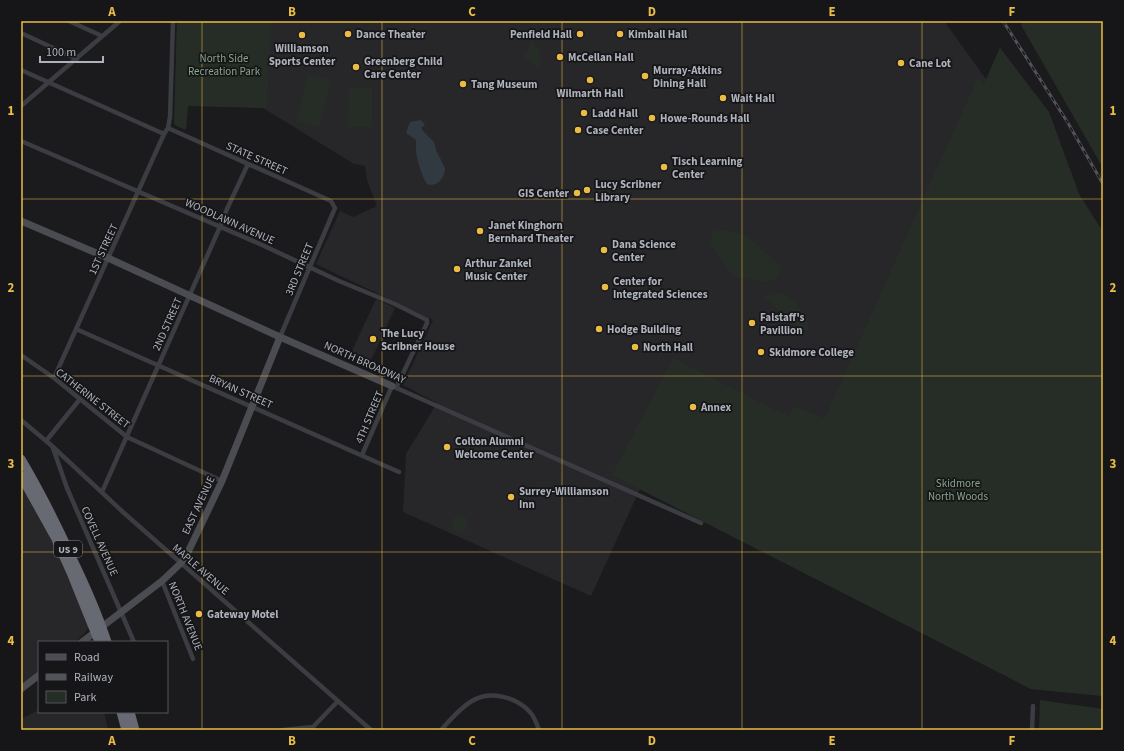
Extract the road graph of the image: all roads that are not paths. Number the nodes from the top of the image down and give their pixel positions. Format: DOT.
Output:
graph roads {
  1 [pos="69,21"];
  2 [pos="120,21"];
  3 [pos="173,21"];
  4 [pos="21,33"];
  5 [pos="102,36"];
  6 [pos="77,59"];
  7 [pos="21,70"];
  8 [pos="49,82"];
  9 [pos="21,106"];
  10 [pos="168,128"];
  11 [pos="164,134"];
  12 [pos="21,141"];
  13 [pos="248,164"];
  14 [pos="139,191"];
  15 [pos="335,208"];
  16 [pos="21,221"];
  17 [pos="220,227"];
  18 [pos="108,258"];
  19 [pos="310,268"];
  20 [pos="189,296"];
  21 [pos="427,323"];
  22 [pos="76,329"];
  23 [pos="280,337"];
  24 [pos="21,355"];
  25 [pos="158,365"];
  26 [pos="54,378"];
  27 [pos="394,387"];
  28 [pos="80,399"];
  29 [pos="252,406"];
  30 [pos="21,420"];
  31 [pos="127,437"];
  32 [pos="46,441"];
  33 [pos="52,446"];
  34 [pos="362,455"];
  35 [pos="21,459"];
  36 [pos="399,472"];
  37 [pos="21,476"];
  38 [pos="222,481"];
  39 [pos="102,492"];
  40 [pos="701,524"];
  41 [pos="181,563"];
  42 [pos="162,581"];
  43 [pos="122,612"];
  44 [pos="99,629"];
  45 [pos="83,641"];
  46 [pos="99,641"];
  47 [pos="106,641"];
  48 [pos="134,641"];
  49 [pos="194,659"];
  50 [pos="38,676"];
  51 [pos="21,689"];
  52 [pos="338,701"];
  53 [pos="1033,706"];
  54 [pos="121,713"];
  55 [pos="130,713"];
  56 [pos="313,728"];
  57 [pos="126,730"];
  58 [pos="134,730"];
  59 [pos="283,730"];
  60 [pos="371,730"];
  61 [pos="441,730"];
  62 [pos="540,730"];
  63 [pos="1032,730"];
  1 -- 5 [label="street"];
  2 -- 5 [label="street"];
  3 -- 10 [label="street"];
  4 -- 6 [label="street"];
  5 -- 6 [label="street"];
  6 -- 8 [label="street"];
  7 -- 8 [label="street"];
  8 -- 9 [label="street"];
  8 -- 11 [label="street"];
  10 -- 11 [label="street, 1ST STREET"];
  10 -- 13 [label="street, STATE STREET"];
  11 -- 14 [label="street, 1ST STREET"];
  12 -- 14 [label="street, WOODLAWN AVENUE"];
  13 -- 15 [label="street, STATE STREET"];
  13 -- 17 [label="street, 2ND STREET"];
  14 -- 17 [label="street, WOODLAWN AVENUE"];
  14 -- 18 [label="street, 1ST STREET"];
  15 -- 19 [label="street, 3RD STREET"];
  16 -- 18 [label="street, NORTH BROADWAY"];
  17 -- 19 [label="street, WOODLAWN AVENUE"];
  17 -- 20 [label="street, 2ND STREET"];
  18 -- 20 [label="street, NORTH BROADWAY"];
  18 -- 22 [label="street, 1ST STREET"];
  19 -- 21 [label="street, WOODLAWN AVENUE"];
  19 -- 23 [label="street, 3RD STREET"];
  20 -- 23 [label="street, NORTH BROADWAY"];
  20 -- 25 [label="street, 2ND STREET"];
  21 -- 27 [label="street, 4TH STREET"];
  22 -- 25 [label="street, BRYAN STREET"];
  22 -- 26 [label="street, 1ST STREET"];
  23 -- 27 [label="street, NORTH BROADWAY"];
  23 -- 29 [label="street, EAST AVENUE"];
  24 -- 26 [label="street, CATHERINE STREET"];
  25 -- 29 [label="street, BRYAN STREET"];
  25 -- 31 [label="street, 2ND STREET"];
  26 -- 28 [label="street, CATHERINE STREET"];
  27 -- 34 [label="street, 4TH STREET"];
  27 -- 40 [label="street, NORTH BROADWAY"];
  28 -- 31 [label="street, CATHERINE STREET"];
  28 -- 32 [label="street"];
  29 -- 34 [label="street, BRYAN STREET"];
  29 -- 38 [label="street, EAST AVENUE"];
  30 -- 32 [label="street, MAPLE AVENUE"];
  31 -- 38 [label="street, CATHERINE STREET"];
  31 -- 39 [label="street, 2ND STREET"];
  32 -- 33 [label="street, MAPLE AVENUE"];
  33 -- 39 [label="street, MAPLE AVENUE"];
  33 -- 43 [label="street, COVELL AVENUE"];
  34 -- 36 [label="street, BRYAN STREET"];
  35 -- 44 [label="highway, US 9"];
  37 -- 44 [label="highway, US 9"];
  38 -- 41 [label="street, EAST AVENUE"];
  39 -- 41 [label="street, MAPLE AVENUE"];
  41 -- 42 [label="street, EAST AVENUE"];
  41 -- 52 [label="street, MAPLE AVENUE"];
  42 -- 43 [label="street, EAST AVENUE"];
  42 -- 49 [label="street, NORTH AVENUE"];
  43 -- 44 [label="street, EAST AVENUE"];
  43 -- 48 [label="street, COVELL AVENUE"];
  44 -- 45 [label="street, EAST AVENUE"];
  44 -- 46 [label="highway, US 9"];
  44 -- 47 [label="highway, US 9"];
  50 -- 51 [label="street"];
  52 -- 56 [label="street"];
  52 -- 60 [label="street, MAPLE AVENUE"];
  53 -- 63 [label="street"];
  54 -- 57 [label="highway"];
  55 -- 58 [label="highway"];
  56 -- 59 [label="street"];
  61 -- 62 [label="street"];
}
